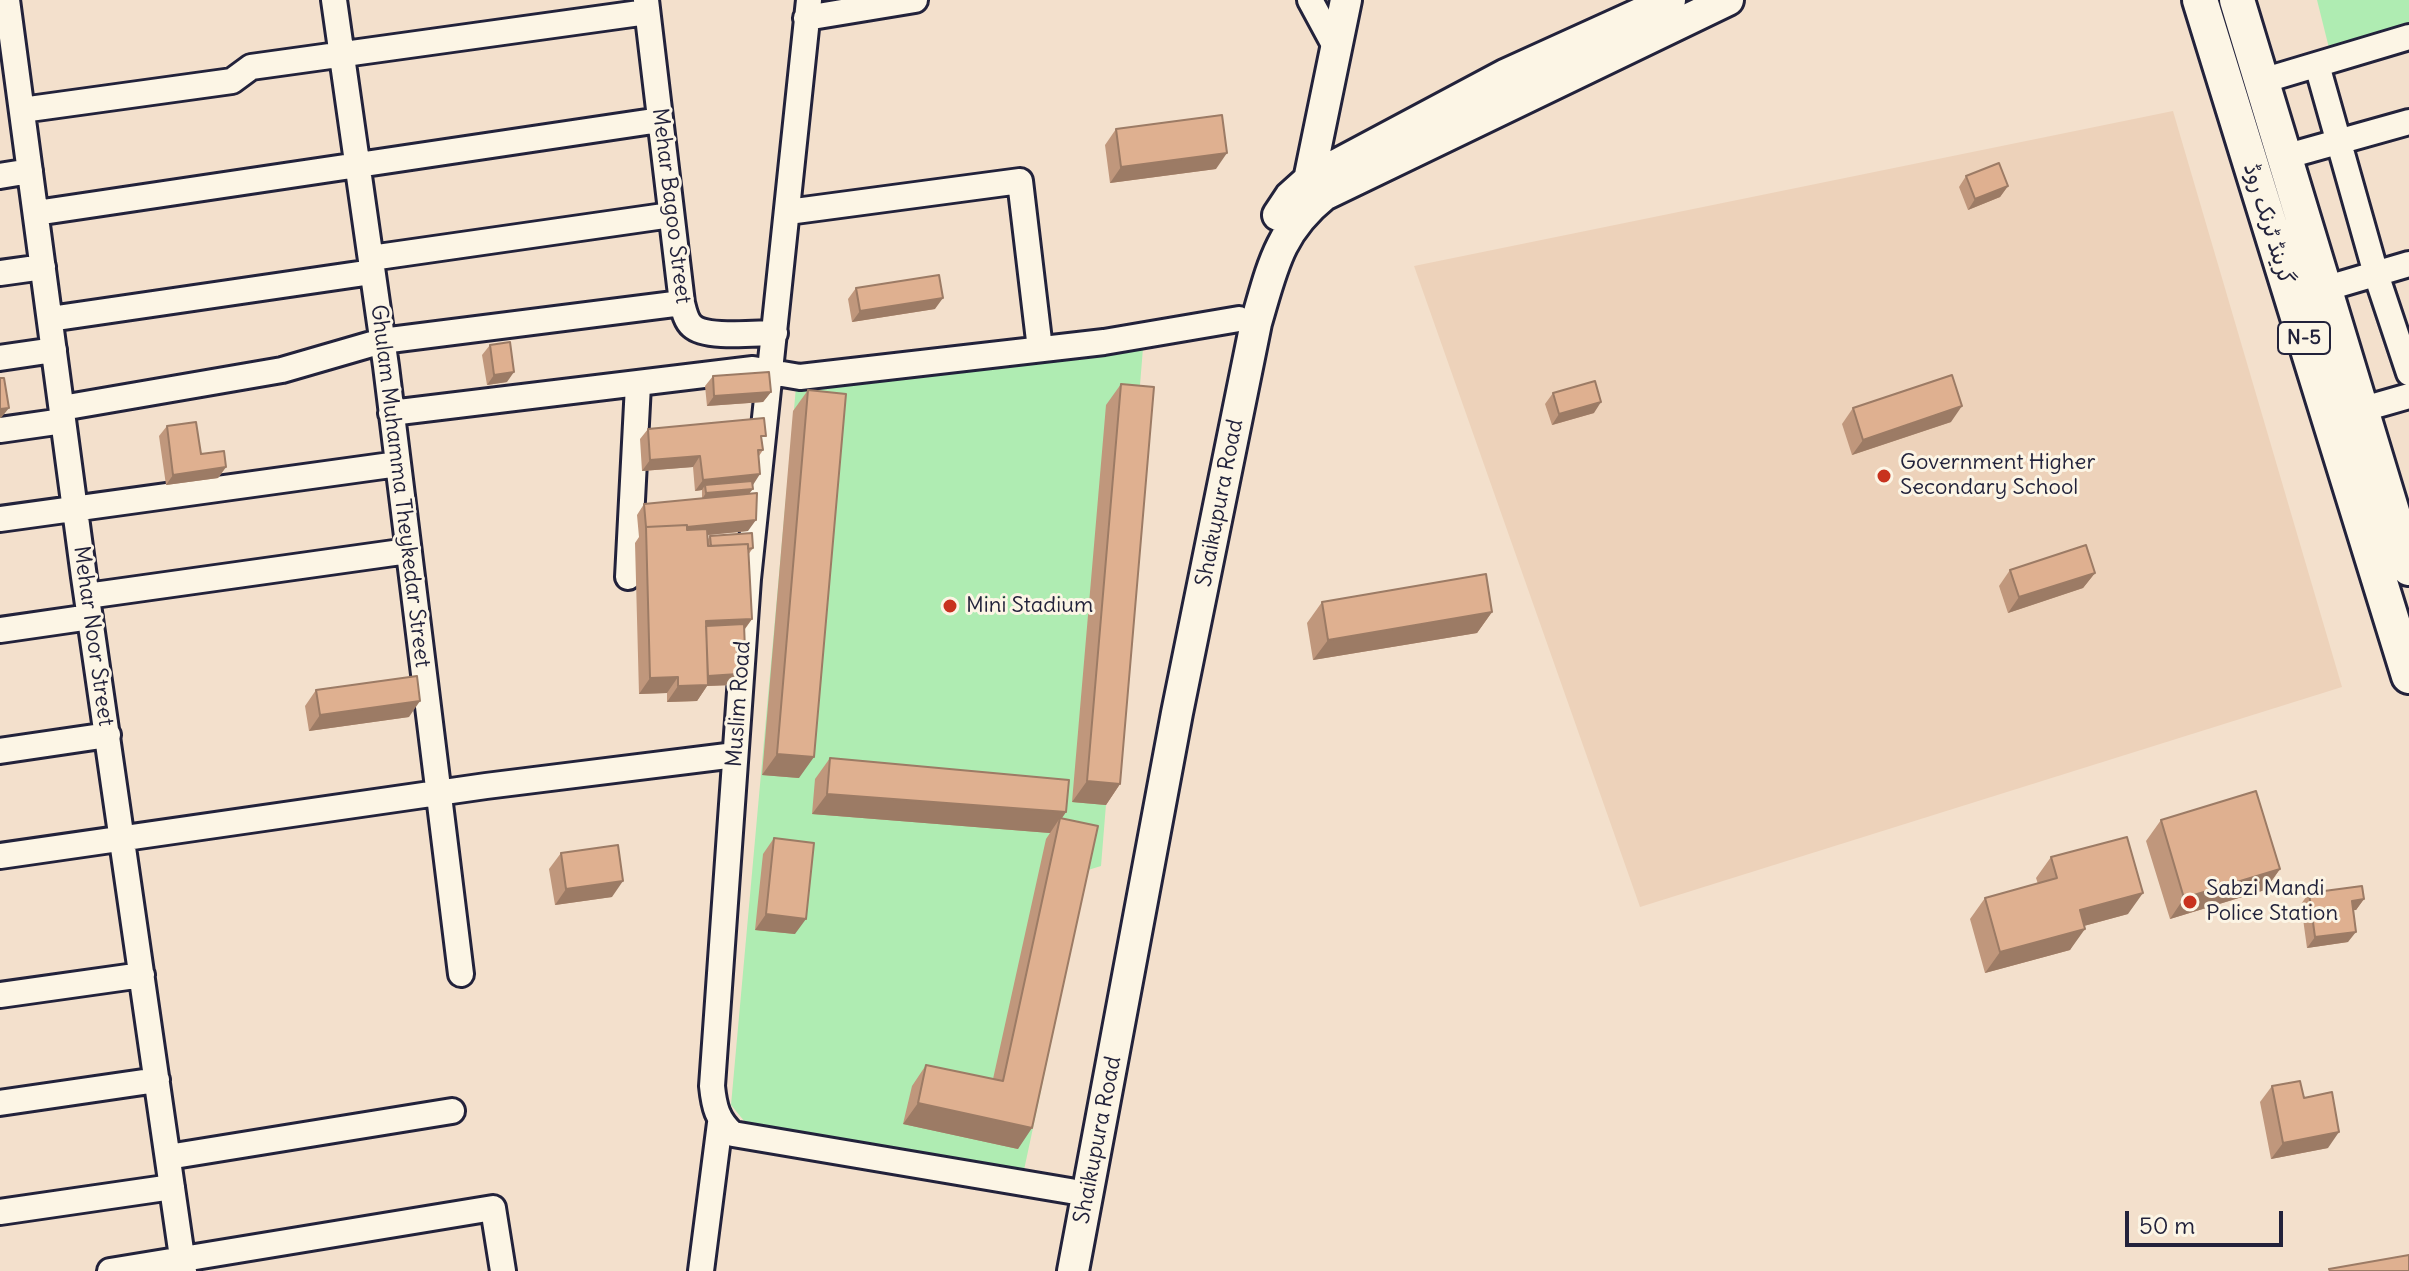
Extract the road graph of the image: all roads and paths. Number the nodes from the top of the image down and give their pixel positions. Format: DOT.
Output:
graph roads {
  1 [pos="7,0"];
  2 [pos="334,0"];
  3 [pos="915,0"];
  4 [pos="1310,0"];
  5 [pos="1346,0"];
  6 [pos="1670,0"];
  7 [pos="1728,0"];
  8 [pos="2237,0"];
  9 [pos="646,6"];
  10 [pos="808,9"];
  11 [pos="2199,9"];
  12 [pos="2409,37"];
  13 [pos="1337,50"];
  14 [pos="342,54"];
  15 [pos="2218,62"];
  16 [pos="2317,65"];
  17 [pos="2258,66"];
  18 [pos="8,70"];
  19 [pos="22,110"];
  20 [pos="660,120"];
  21 [pos="2409,122"];
  22 [pos="2339,142"];
  23 [pos="2284,157"];
  24 [pos="358,165"];
  25 [pos="30,171"];
  26 [pos="0,176"];
  27 [pos="1310,179"];
  28 [pos="788,212"];
  29 [pos="1302,212"];
  30 [pos="36,213"];
  31 [pos="671,215"];
  32 [pos="2409,264"];
  33 [pos="372,265"];
  34 [pos="43,267"];
  35 [pos="0,273"];
  36 [pos="2376,274"];
  37 [pos="2324,289"];
  38 [pos="682,303"];
  39 [pos="50,319"];
  40 [pos="1239,319"];
  41 [pos="775,333"];
  42 [pos="382,341"];
  43 [pos="1040,349"];
  44 [pos="54,350"];
  45 [pos="0,358"];
  46 [pos="769,370"];
  47 [pos="2409,373"];
  48 [pos="638,385"];
  49 [pos="2409,396"];
  50 [pos="2360,410"];
  51 [pos="391,413"];
  52 [pos="62,414"];
  53 [pos="0,430"];
  54 [pos="398,464"];
  55 [pos="75,508"];
  56 [pos="0,519"];
  57 [pos="2403,525"];
  58 [pos="408,551"];
  59 [pos="2409,568"];
  60 [pos="628,577"];
  61 [pos="89,607"];
  62 [pos="0,630"];
  63 [pos="2409,676"];
  64 [pos="108,735"];
  65 [pos="0,751"];
  66 [pos="735,755"];
  67 [pos="437,793"];
  68 [pos="122,837"];
  69 [pos="0,856"];
  70 [pos="461,974"];
  71 [pos="142,975"];
  72 [pos="0,995"];
  73 [pos="157,1080"];
  74 [pos="0,1103"];
  75 [pos="452,1111"];
  76 [pos="720,1123"];
  77 [pos="168,1157"];
  78 [pos="172,1187"];
  79 [pos="1070,1191"];
  80 [pos="0,1212"];
  81 [pos="183,1265"];
  82 [pos="110,1271"];
  83 [pos="503,1271"];
  84 [pos="701,1271"];
  85 [pos="1055,1271"];
  86 [pos="1073,1271"];
  1 -- 18 [label="street, Mehar Noor Street"];
  2 -- 14 [label="street, Ghulam Muhamma Theykedar Street"];
  3 -- 10 [label="street"];
  4 -- 13 [label="street"];
  5 -- 13 [label="main road"];
  6 -- 27 [label="main road, Shaikupura Road"];
  7 -- 29 [label="main road, Shaikupura Road"];
  8 -- 17 [label="highway, گرینڈ ٹرنک روڈ / N-5"];
  9 -- 14 [label="street"];
  9 -- 20 [label="street, Mehar Bagoo Street"];
  10 -- 28 [label="street, Muslim Road"];
  11 -- 15 [label="highway, گرینڈ ٹرنک روڈ / N-5"];
  12 -- 16 [label="street"];
  13 -- 27 [label="main road"];
  14 -- 19 [label="street"];
  14 -- 24 [label="street, Ghulam Muhamma Theykedar Street"];
  15 -- 17 [label="highway"];
  15 -- 63 [label="highway, گرینڈ ٹرنک روڈ / N-5"];
  16 -- 17 [label="street"];
  16 -- 22 [label="street"];
  17 -- 23 [label="highway, گرینڈ ٹرنک روڈ / N-5"];
  18 -- 19 [label="street, Mehar Noor Street"];
  19 -- 25 [label="street, Mehar Noor Street"];
  20 -- 24 [label="street"];
  20 -- 31 [label="street, Mehar Bagoo Street"];
  21 -- 22 [label="street"];
  22 -- 23 [label="street"];
  22 -- 36 [label="street"];
  23 -- 37 [label="highway, گرینڈ ٹرنک روڈ / N-5"];
  24 -- 30 [label="street"];
  24 -- 33 [label="street, Ghulam Muhamma Theykedar Street"];
  25 -- 26 [label="street"];
  25 -- 30 [label="street, Mehar Noor Street"];
  27 -- 29 [label="main road"];
  27 -- 40 [label="main road, Shaikupura Road"];
  28 -- 41 [label="street, Muslim Road"];
  28 -- 43 [label="street"];
  29 -- 86 [label="main road, Shaikupura Road"];
  30 -- 34 [label="street, Mehar Noor Street"];
  31 -- 33 [label="street"];
  31 -- 38 [label="street, Mehar Bagoo Street"];
  32 -- 36 [label="street"];
  33 -- 39 [label="street"];
  33 -- 42 [label="street, Ghulam Muhamma Theykedar Street"];
  34 -- 35 [label="street"];
  34 -- 39 [label="street, Mehar Noor Street"];
  36 -- 37 [label="street"];
  36 -- 47 [label="street"];
  37 -- 50 [label="highway, گرینڈ ٹرنک روڈ / N-5"];
  38 -- 41 [label="street, Mehar Bagoo Street"];
  38 -- 42 [label="street"];
  39 -- 44 [label="street, Mehar Noor Street"];
  40 -- 43 [label="street"];
  40 -- 79 [label="main road, Shaikupura Road"];
  41 -- 46 [label="street, Muslim Road"];
  42 -- 51 [label="street, Ghulam Muhamma Theykedar Street"];
  42 -- 52 [label="street"];
  43 -- 46 [label="street"];
  44 -- 45 [label="street"];
  44 -- 52 [label="street, Mehar Noor Street"];
  46 -- 48 [label="street"];
  46 -- 66 [label="street, Muslim Road"];
  48 -- 51 [label="street"];
  48 -- 60 [label="street"];
  49 -- 50 [label="street"];
  50 -- 57 [label="highway, گرینڈ ٹرنک روڈ / N-5"];
  51 -- 54 [label="street, Ghulam Muhamma Theykedar Street"];
  52 -- 53 [label="street"];
  52 -- 55 [label="street, Mehar Noor Street"];
  54 -- 55 [label="street"];
  54 -- 58 [label="street, Ghulam Muhamma Theykedar Street"];
  55 -- 56 [label="street"];
  55 -- 61 [label="street, Mehar Noor Street"];
  57 -- 59 [label="highway, گرینڈ ٹرنک روڈ / N-5"];
  58 -- 61 [label="street"];
  58 -- 67 [label="street, Ghulam Muhamma Theykedar Street"];
  61 -- 62 [label="street"];
  61 -- 64 [label="street, Mehar Noor Street"];
  64 -- 65 [label="street"];
  64 -- 68 [label="street, Mehar Noor Street"];
  66 -- 67 [label="street"];
  66 -- 76 [label="street, Muslim Road"];
  67 -- 68 [label="street"];
  67 -- 70 [label="street, Ghulam Muhamma Theykedar Street"];
  68 -- 69 [label="street"];
  68 -- 71 [label="street, Mehar Noor Street"];
  71 -- 72 [label="street"];
  71 -- 73 [label="street, Mehar Noor Street"];
  73 -- 74 [label="street"];
  73 -- 77 [label="street, Mehar Noor Street"];
  75 -- 77 [label="street"];
  76 -- 79 [label="street"];
  76 -- 84 [label="street, Muslim Road"];
  77 -- 78 [label="street, Mehar Noor Street"];
  78 -- 80 [label="street"];
  78 -- 81 [label="street, Mehar Noor Street"];
  79 -- 85 [label="main road, Shaikupura Road"];
  81 -- 82 [label="street"];
  81 -- 83 [label="street"];
}
